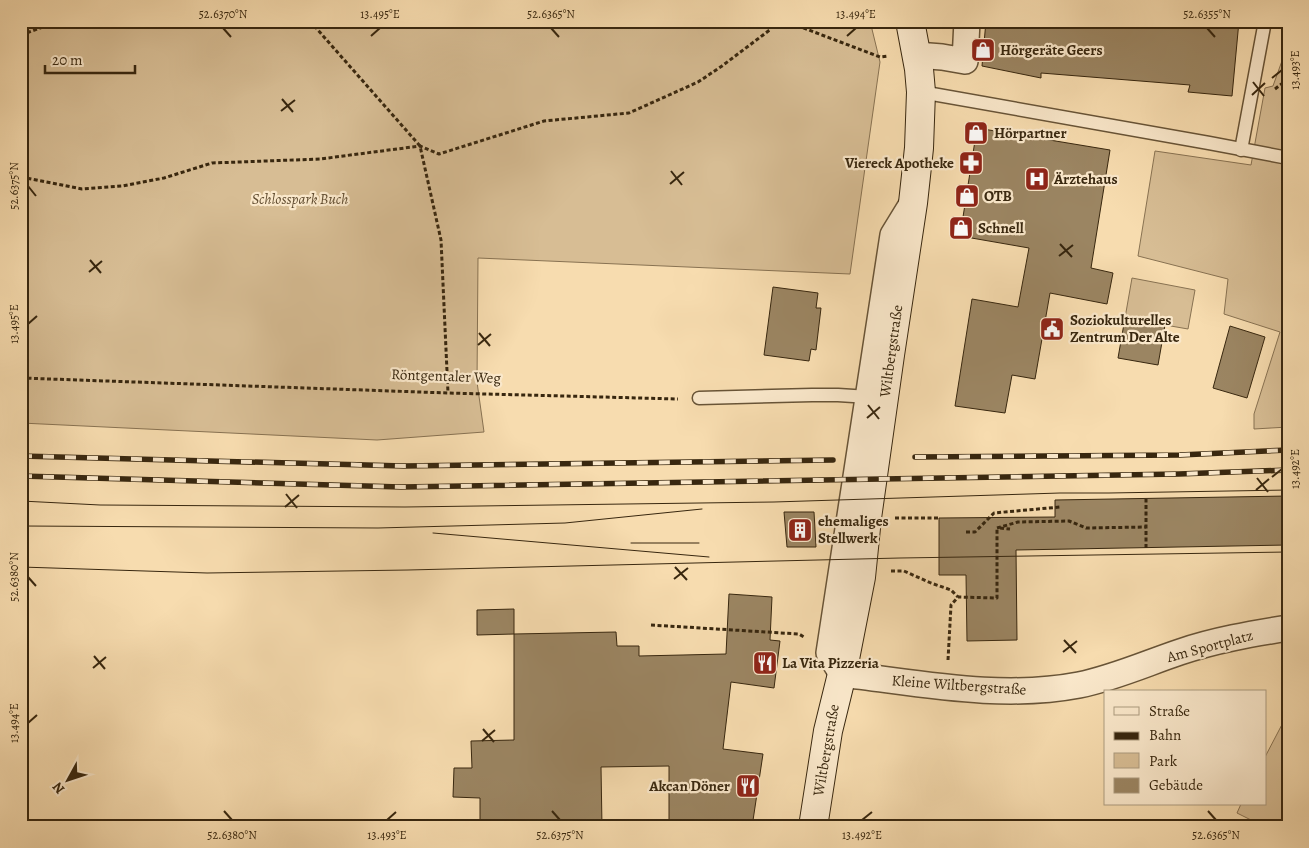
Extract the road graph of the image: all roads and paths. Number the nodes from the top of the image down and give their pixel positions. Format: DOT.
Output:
graph roads {
  1 [pos="59,21"];
  2 [pos="310,21"];
  3 [pos="771,21"];
  4 [pos="785,21"];
  5 [pos="910,21"];
  6 [pos="968,21"];
  7 [pos="1265,21"];
  8 [pos="21,35"];
  9 [pos="916,55"];
  10 [pos="921,92"];
  11 [pos="420,146"];
  12 [pos="1241,150"];
  13 [pos="1288,158"];
  14 [pos="21,177"];
  15 [pos="913,204"];
  16 [pos="21,378"];
  17 [pos="448,393"];
  18 [pos="869,397"];
  19 [pos="698,398"];
  20 [pos="1146,499"];
  21 [pos="1060,507"];
  22 [pos="895,518"];
  23 [pos="938,518"];
  24 [pos="997,528"];
  25 [pos="1146,528"];
  26 [pos="1010,529"];
  27 [pos="966,532"];
  28 [pos="1146,548"];
  29 [pos="889,571"];
  30 [pos="958,597"];
  31 [pos="650,625"];
  32 [pos="1288,628"];
  33 [pos="799,634"];
  34 [pos="1134,669"];
  35 [pos="842,674"];
  36 [pos="946,687"];
  37 [pos="813,827"];
  1 -- 8 [label="path"];
  2 -- 11 [label="path"];
  3 -- 11 [label="path"];
  4 -- 9 [label="path"];
  5 -- 9 [label="main road, Wiltbergstraße"];
  6 -- 9 [label="street"];
  7 -- 12 [label="lane"];
  9 -- 10 [label="main road, Wiltbergstraße"];
  10 -- 12 [label="lane"];
  10 -- 15 [label="main road, Wiltbergstraße"];
  11 -- 14 [label="path"];
  11 -- 17 [label="path"];
  12 -- 13 [label="lane"];
  15 -- 18 [label="street"];
  15 -- 35 [label="main road, Wiltbergstraße"];
  16 -- 17 [label="path, Röntgentaler Weg"];
  17 -- 19 [label="path, Röntgentaler Weg"];
  18 -- 19 [label="lane"];
  18 -- 35 [label="street"];
  20 -- 25 [label="path"];
  21 -- 27 [label="path"];
  22 -- 23 [label="path"];
  24 -- 25 [label="path"];
  24 -- 26 [label="path"];
  24 -- 30 [label="path"];
  25 -- 28 [label="path"];
  29 -- 30 [label="path"];
  30 -- 36 [label="path"];
  31 -- 33 [label="path"];
  32 -- 34 [label="street, Am Sportplatz"];
  34 -- 36 [label="street, Kleine Wiltbergstraße"];
  35 -- 36 [label="street, Kleine Wiltbergstraße"];
  35 -- 37 [label="main road, Wiltbergstraße"];
}
